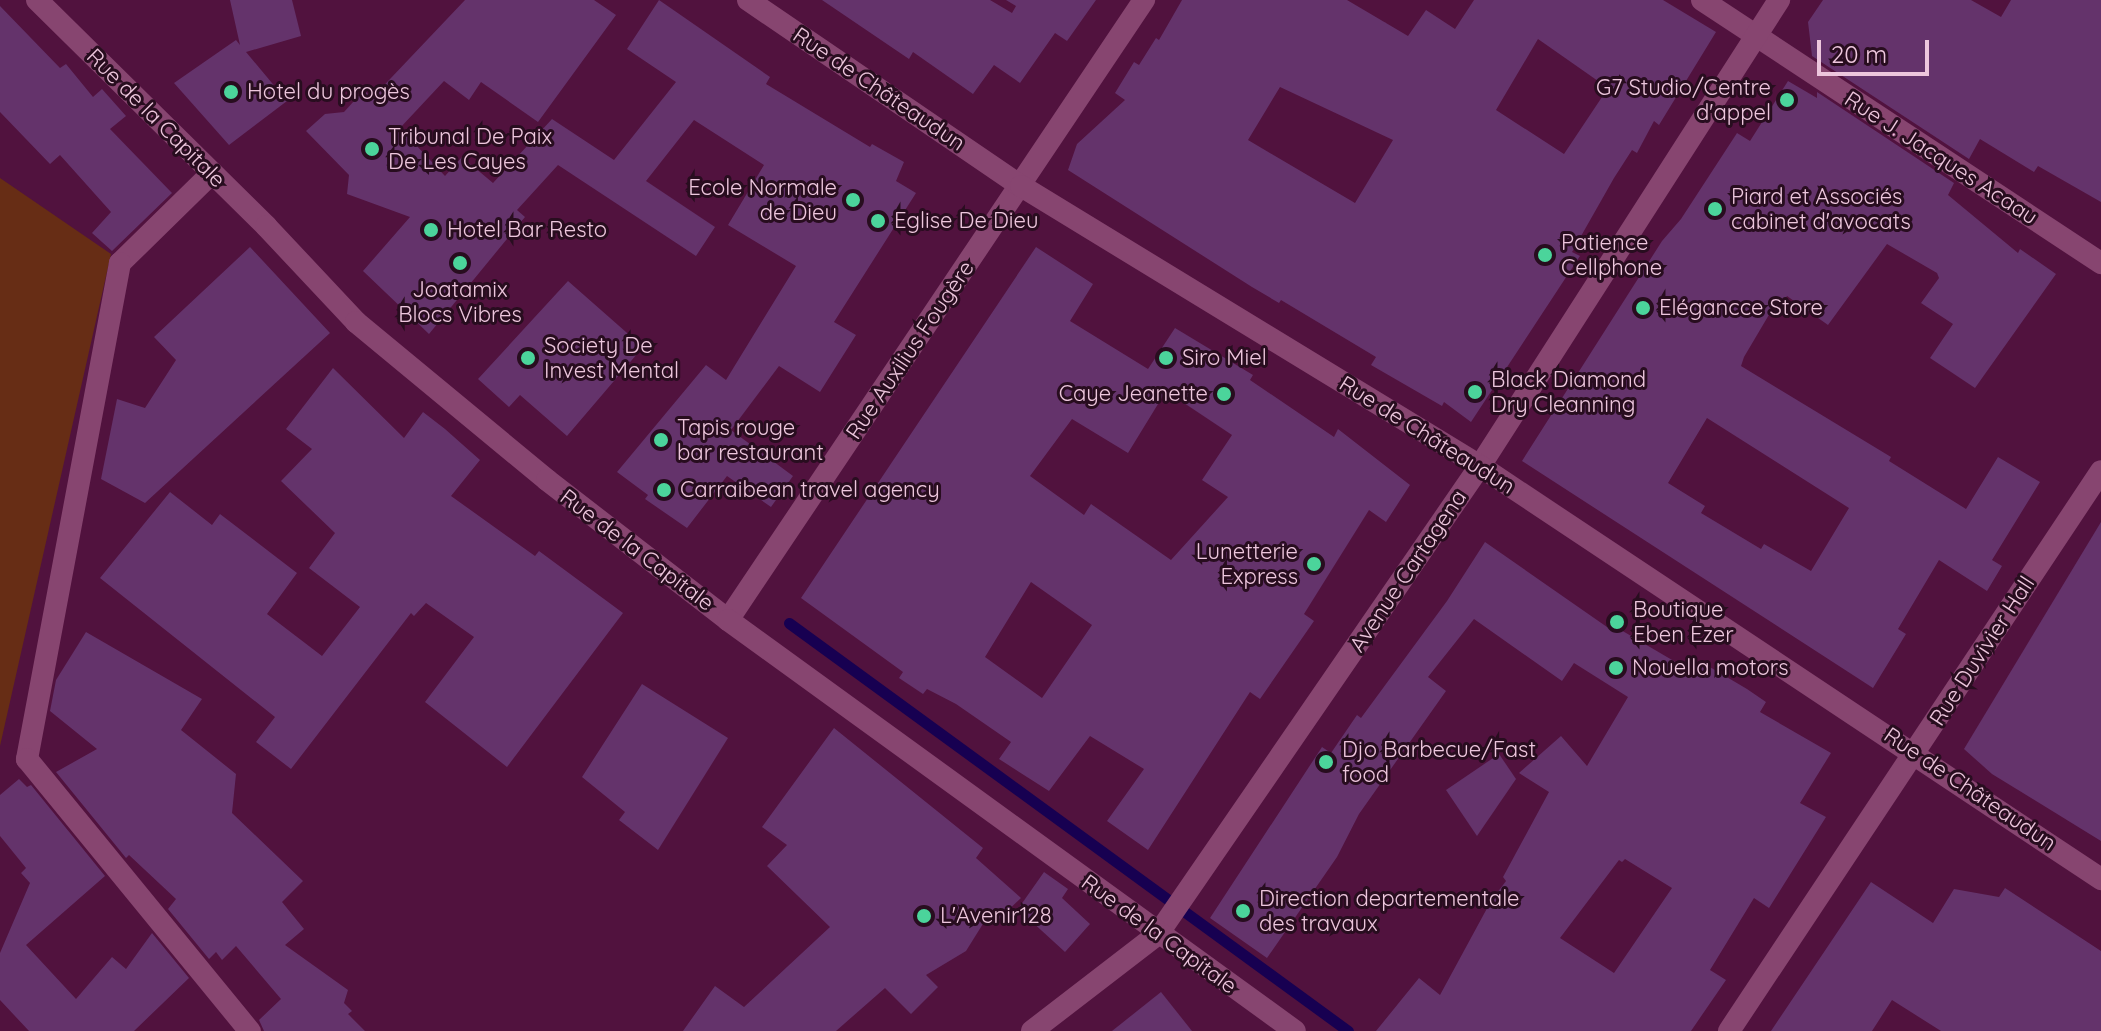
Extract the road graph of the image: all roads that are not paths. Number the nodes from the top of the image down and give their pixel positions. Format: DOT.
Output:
graph roads {
  1 [pos="37,0"];
  2 [pos="748,0"];
  3 [pos="1144,0"];
  4 [pos="1702,0"];
  5 [pos="1779,0"];
  6 [pos="1756,35"];
  7 [pos="212,173"];
  8 [pos="1021,186"];
  9 [pos="2101,263"];
  10 [pos="1480,466"];
  11 [pos="2101,471"];
  12 [pos="728,620"];
  13 [pos="1915,752"];
  14 [pos="2101,879"];
  15 [pos="1158,934"];
  16 [pos="250,1031"];
  17 [pos="1032,1031"];
  18 [pos="1295,1031"];
  19 [pos="1729,1031"];
  1 -- 7 [label="street, Rue de la Capitale"];
  2 -- 8 [label="street, Rue de Châteaudun"];
  3 -- 8 [label="street, Rue Auxilius Fougère"];
  4 -- 6 [label="street, Rue J. Jacques Acaau"];
  5 -- 6 [label="street, Avenue Cartagena"];
  6 -- 9 [label="street, Rue J. Jacques Acaau"];
  6 -- 10 [label="street, Avenue Cartagena"];
  7 -- 12 [label="street, Rue de la Capitale"];
  7 -- 16 [label="street"];
  8 -- 10 [label="street, Rue de Châteaudun"];
  8 -- 12 [label="street, Rue Auxilius Fougère"];
  10 -- 13 [label="street, Rue de Châteaudun"];
  10 -- 15 [label="street, Avenue Cartagena"];
  11 -- 13 [label="street, Rue Duvivier Hall"];
  12 -- 15 [label="street, Rue de la Capitale"];
  13 -- 14 [label="street, Rue de Châteaudun"];
  13 -- 19 [label="street, Rue Duvivier Hall"];
  15 -- 17 [label="street, Avenue Cartagena"];
  15 -- 18 [label="street, Rue de la Capitale"];
}
